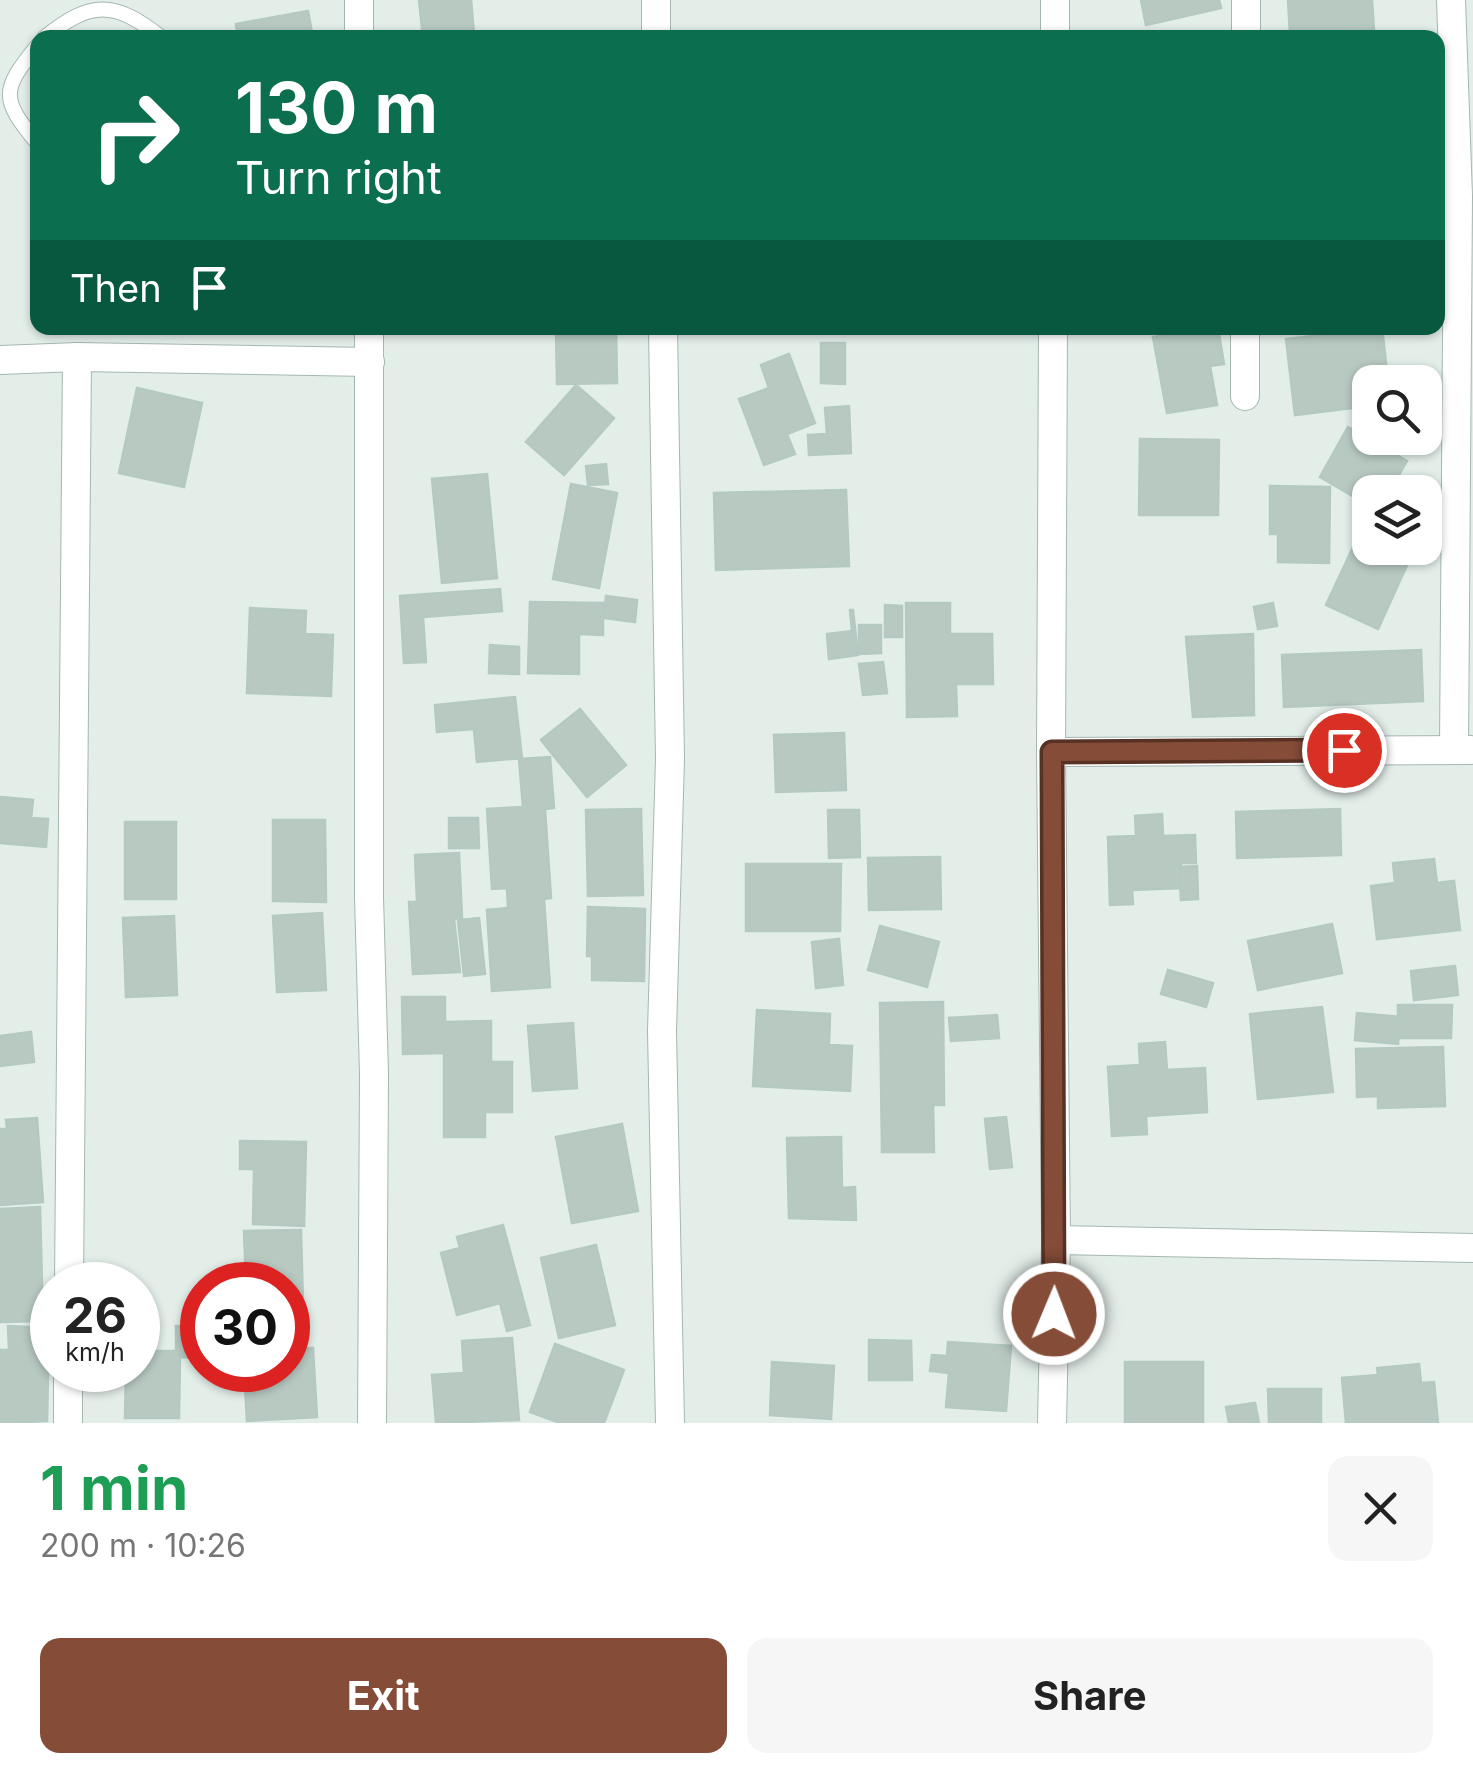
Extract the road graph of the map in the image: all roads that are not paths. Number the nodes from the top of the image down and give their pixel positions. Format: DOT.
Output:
graph roads {
  1 [pos="359,0"];
  2 [pos="656,0"];
  3 [pos="1055,0"];
  4 [pos="1246,0"];
  5 [pos="1451,0"];
  6 [pos="51,30"];
  7 [pos="154,30"];
  8 [pos="359,30"];
  9 [pos="656,30"];
  10 [pos="1055,30"];
  11 [pos="1246,30"];
  12 [pos="30,54"];
  13 [pos="30,134"];
  14 [pos="1465,196"];
  15 [pos="369,335"];
  16 [pos="663,335"];
  17 [pos="1053,335"];
  18 [pos="1245,335"];
  19 [pos="78,357"];
  20 [pos="0,360"];
  21 [pos="370,362"];
  22 [pos="1244,396"];
  23 [pos="1464,750"];
  24 [pos="1052,752"];
  25 [pos="1056,1240"];
  26 [pos="1473,1248"];
  27 [pos="69,1262"];
  28 [pos="68,1392"];
  29 [pos="68,1423"];
  30 [pos="372,1423"];
  31 [pos="670,1423"];
  32 [pos="1052,1423"];
  1 -- 8 [label="street"];
  2 -- 9 [label="street"];
  3 -- 10 [label="street"];
  4 -- 11 [label="street"];
  5 -- 14 [label="street"];
  6 -- 7 [label="lane"];
  12 -- 13 [label="lane"];
  14 -- 23 [label="street"];
  15 -- 21 [label="street"];
  16 -- 31 [label="street"];
  17 -- 24 [label="street"];
  18 -- 22 [label="street"];
  19 -- 20 [label="street"];
  19 -- 21 [label="street"];
  19 -- 27 [label="street"];
  21 -- 30 [label="street"];
  23 -- 24 [label="street"];
  24 -- 25 [label="street"];
  25 -- 26 [label="street"];
  25 -- 32 [label="street"];
  28 -- 29 [label="street"];
}
